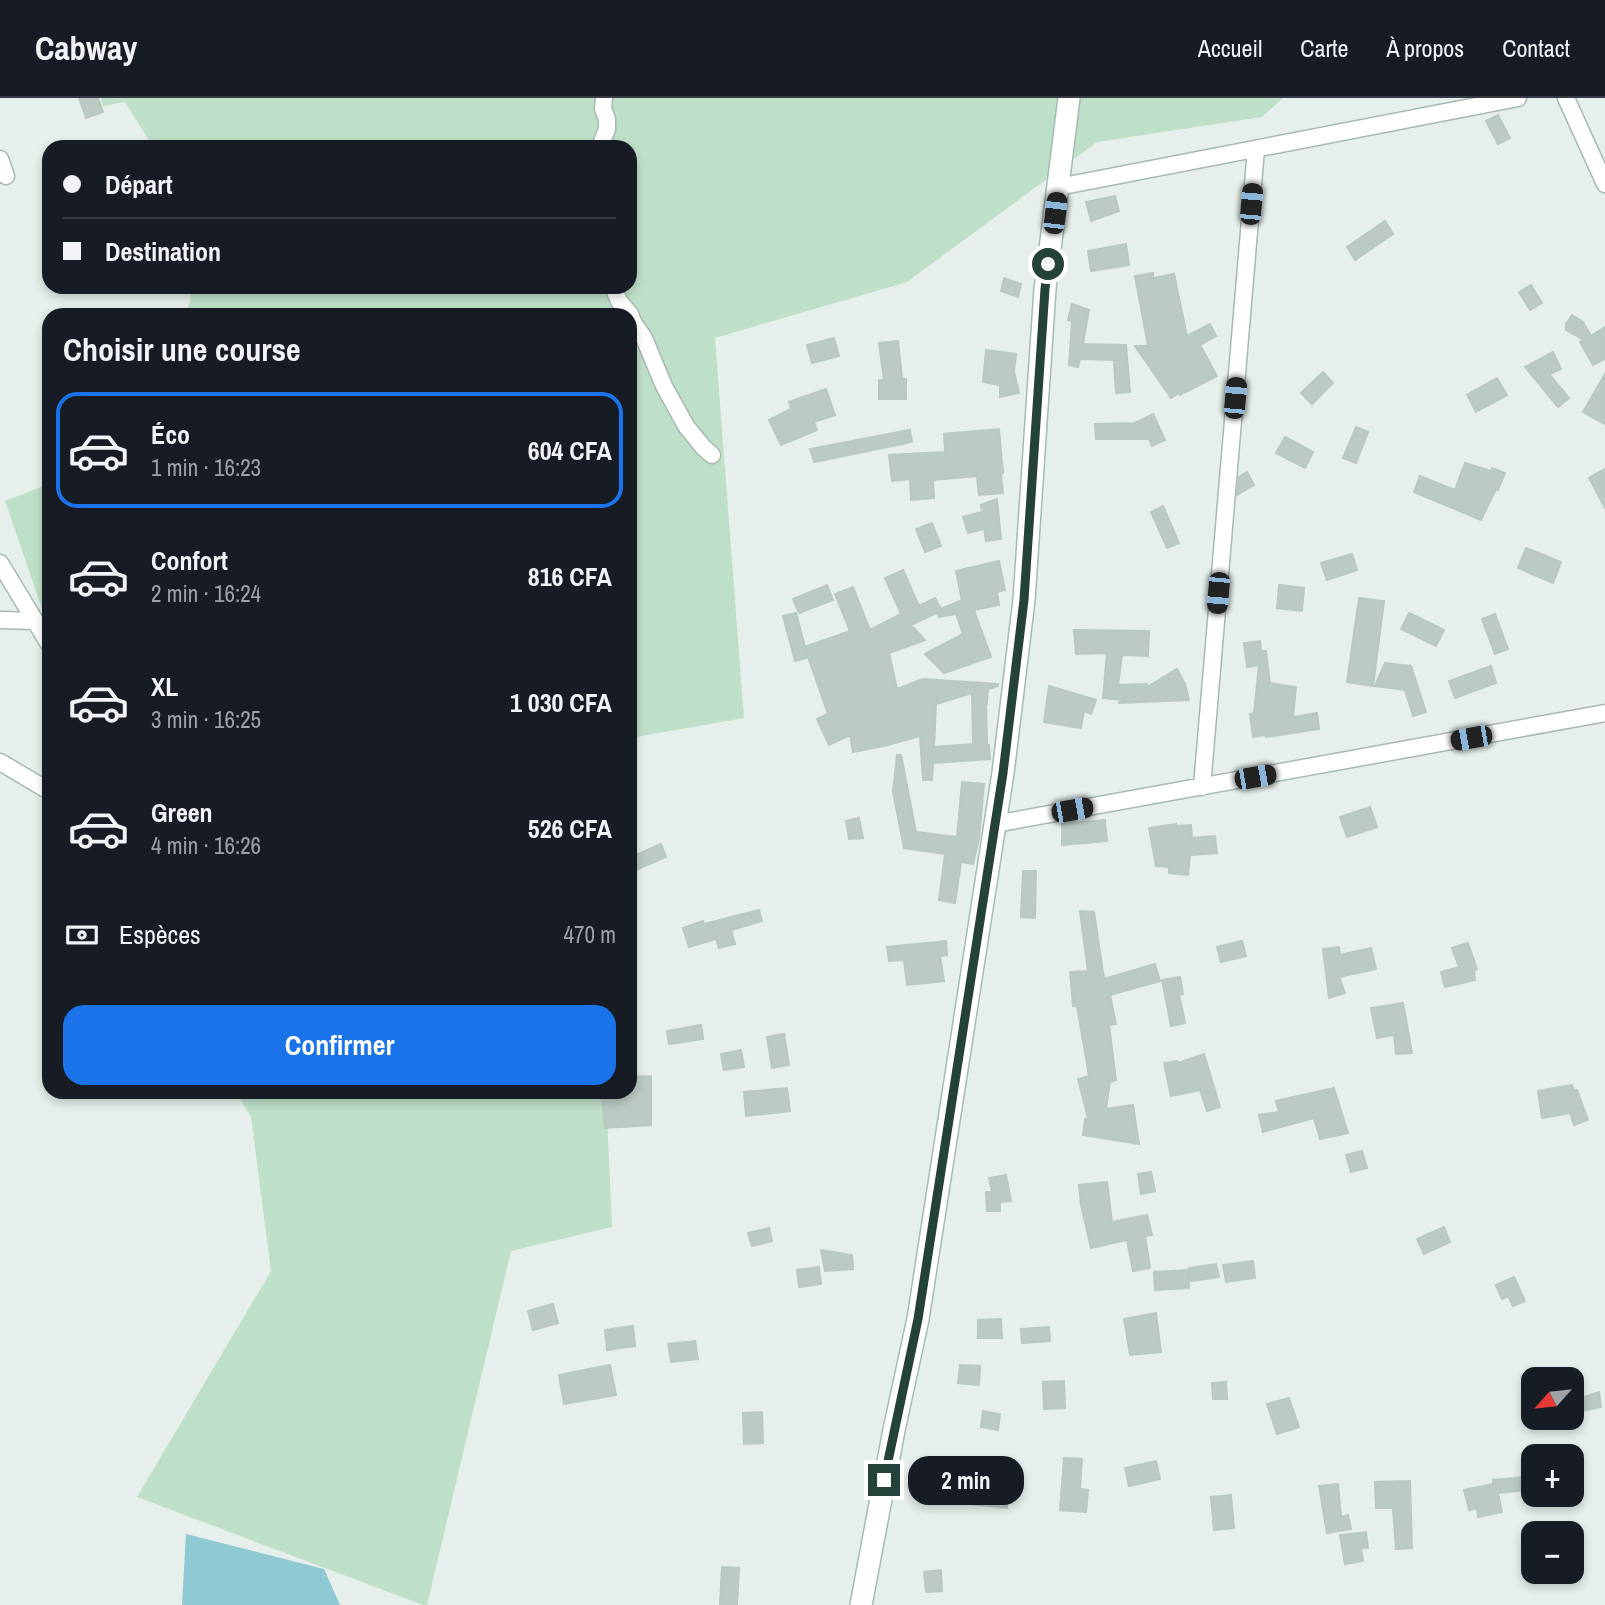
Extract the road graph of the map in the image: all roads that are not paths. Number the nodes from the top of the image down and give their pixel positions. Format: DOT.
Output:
graph roads {
  1 [pos="604,98"];
  2 [pos="1069,98"];
  3 [pos="1518,98"];
  4 [pos="1566,98"];
  5 [pos="603,140"];
  6 [pos="1256,149"];
  7 [pos="0,159"];
  8 [pos="6,176"];
  9 [pos="1605,184"];
  10 [pos="1058,187"];
  11 [pos="637,328"];
  12 [pos="712,455"];
  13 [pos="0,563"];
  14 [pos="0,620"];
  15 [pos="35,621"];
  16 [pos="42,632"];
  17 [pos="1605,713"];
  18 [pos="0,762"];
  19 [pos="42,787"];
  20 [pos="1202,787"];
  21 [pos="995,824"];
  22 [pos="861,1605"];
  1 -- 5 [label="street"];
  2 -- 10 [label="main road"];
  3 -- 6 [label="street"];
  4 -- 9 [label="street"];
  6 -- 10 [label="street"];
  6 -- 20 [label="street"];
  7 -- 8 [label="street"];
  10 -- 21 [label="main road"];
  11 -- 12 [label="street"];
  13 -- 15 [label="street"];
  14 -- 15 [label="street"];
  15 -- 16 [label="street"];
  17 -- 20 [label="street"];
  18 -- 19 [label="street"];
  20 -- 21 [label="street"];
  21 -- 22 [label="main road"];
}
